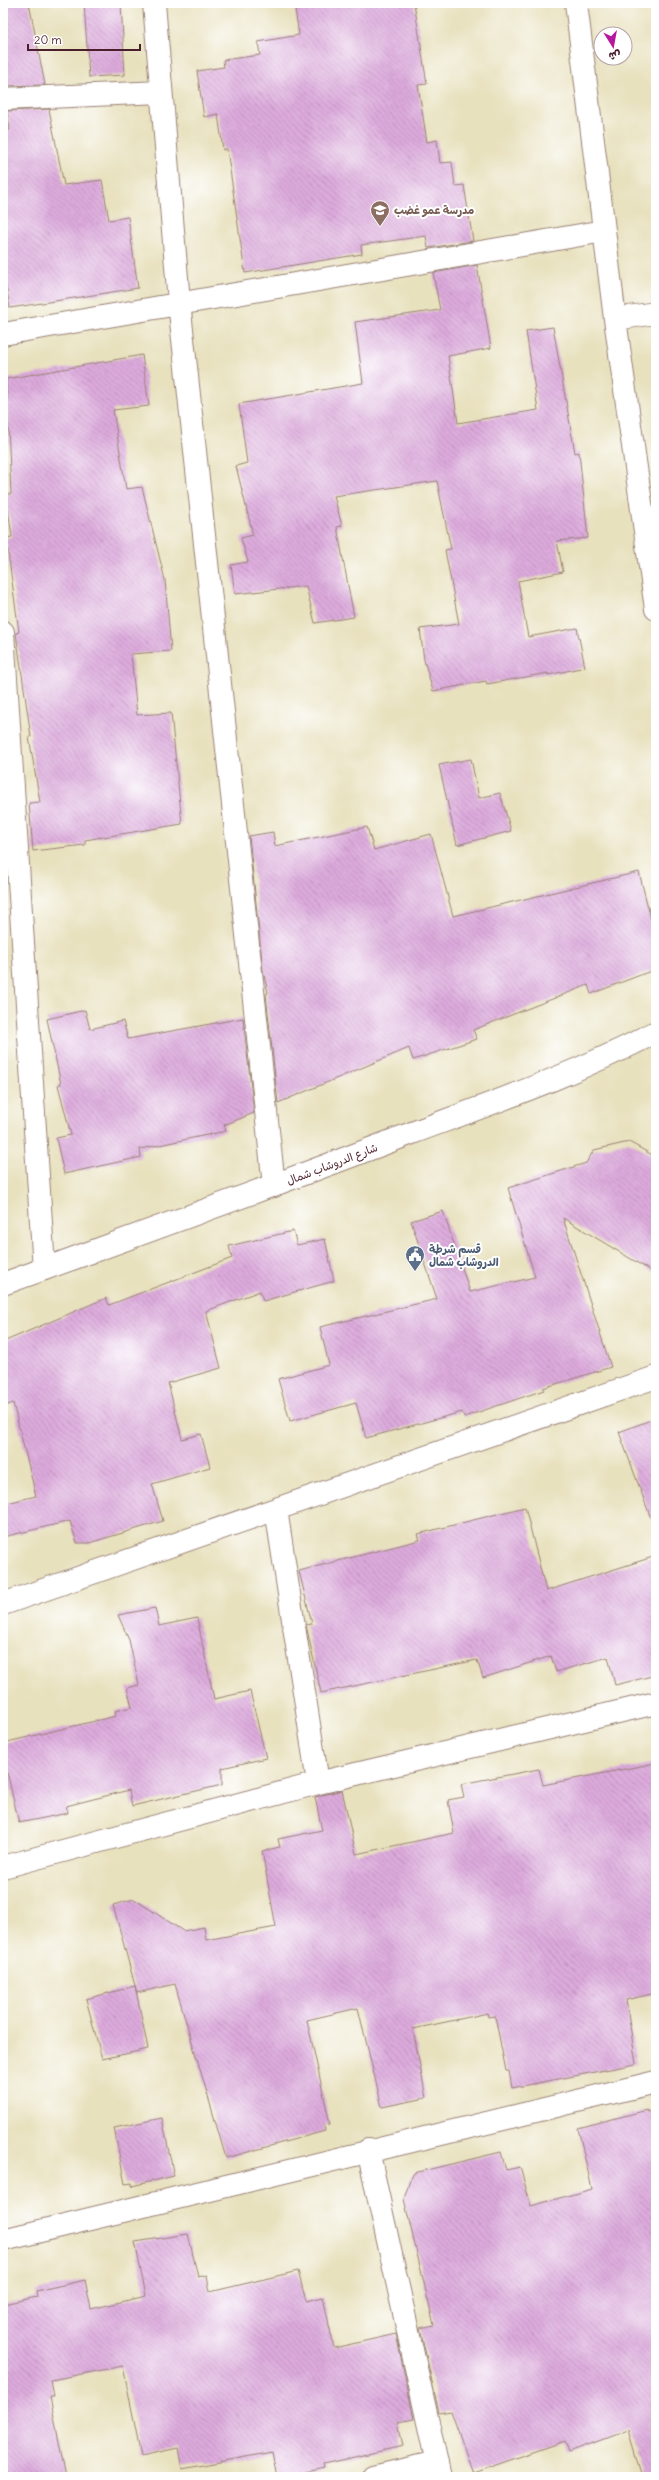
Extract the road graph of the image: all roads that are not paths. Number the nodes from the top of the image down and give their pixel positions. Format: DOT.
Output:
graph roads {
  1 [pos="154,3"];
  2 [pos="576,3"];
  3 [pos="161,92"];
  4 [pos="3,99"];
  5 [pos="604,231"];
  6 [pos="179,302"];
  7 [pos="656,313"];
  8 [pos="615,319"];
  9 [pos="3,334"];
  10 [pos="656,609"];
  11 [pos="3,632"];
  12 [pos="5,693"];
  13 [pos="11,880"];
  14 [pos="656,1032"];
  15 [pos="274,1186"];
  16 [pos="44,1269"];
  17 [pos="3,1284"];
  18 [pos="656,1377"];
  19 [pos="276,1509"];
  20 [pos="3,1604"];
  21 [pos="656,1703"];
  22 [pos="318,1783"];
  23 [pos="3,1867"];
  24 [pos="656,2082"];
  25 [pos="368,2150"];
  26 [pos="3,2240"];
  27 [pos="438,2470"];
  28 [pos="373,2477"];
  1 -- 3 [label="street"];
  2 -- 5 [label="street"];
  3 -- 4 [label="street"];
  3 -- 6 [label="street"];
  5 -- 6 [label="street"];
  5 -- 8 [label="street"];
  6 -- 9 [label="street"];
  6 -- 15 [label="street"];
  7 -- 8 [label="street"];
  8 -- 10 [label="street"];
  11 -- 12 [label="street"];
  12 -- 13 [label="street"];
  13 -- 16 [label="street"];
  14 -- 15 [label="street, شارع الدروشاب شمال"];
  15 -- 16 [label="street, شارع الدروشاب شمال"];
  16 -- 17 [label="street, شارع الدروشاب شمال"];
  18 -- 19 [label="street"];
  19 -- 20 [label="street"];
  19 -- 22 [label="street"];
  21 -- 22 [label="street"];
  22 -- 23 [label="street"];
  24 -- 25 [label="street"];
  25 -- 26 [label="street"];
  25 -- 27 [label="street"];
  27 -- 28 [label="street"];
}
